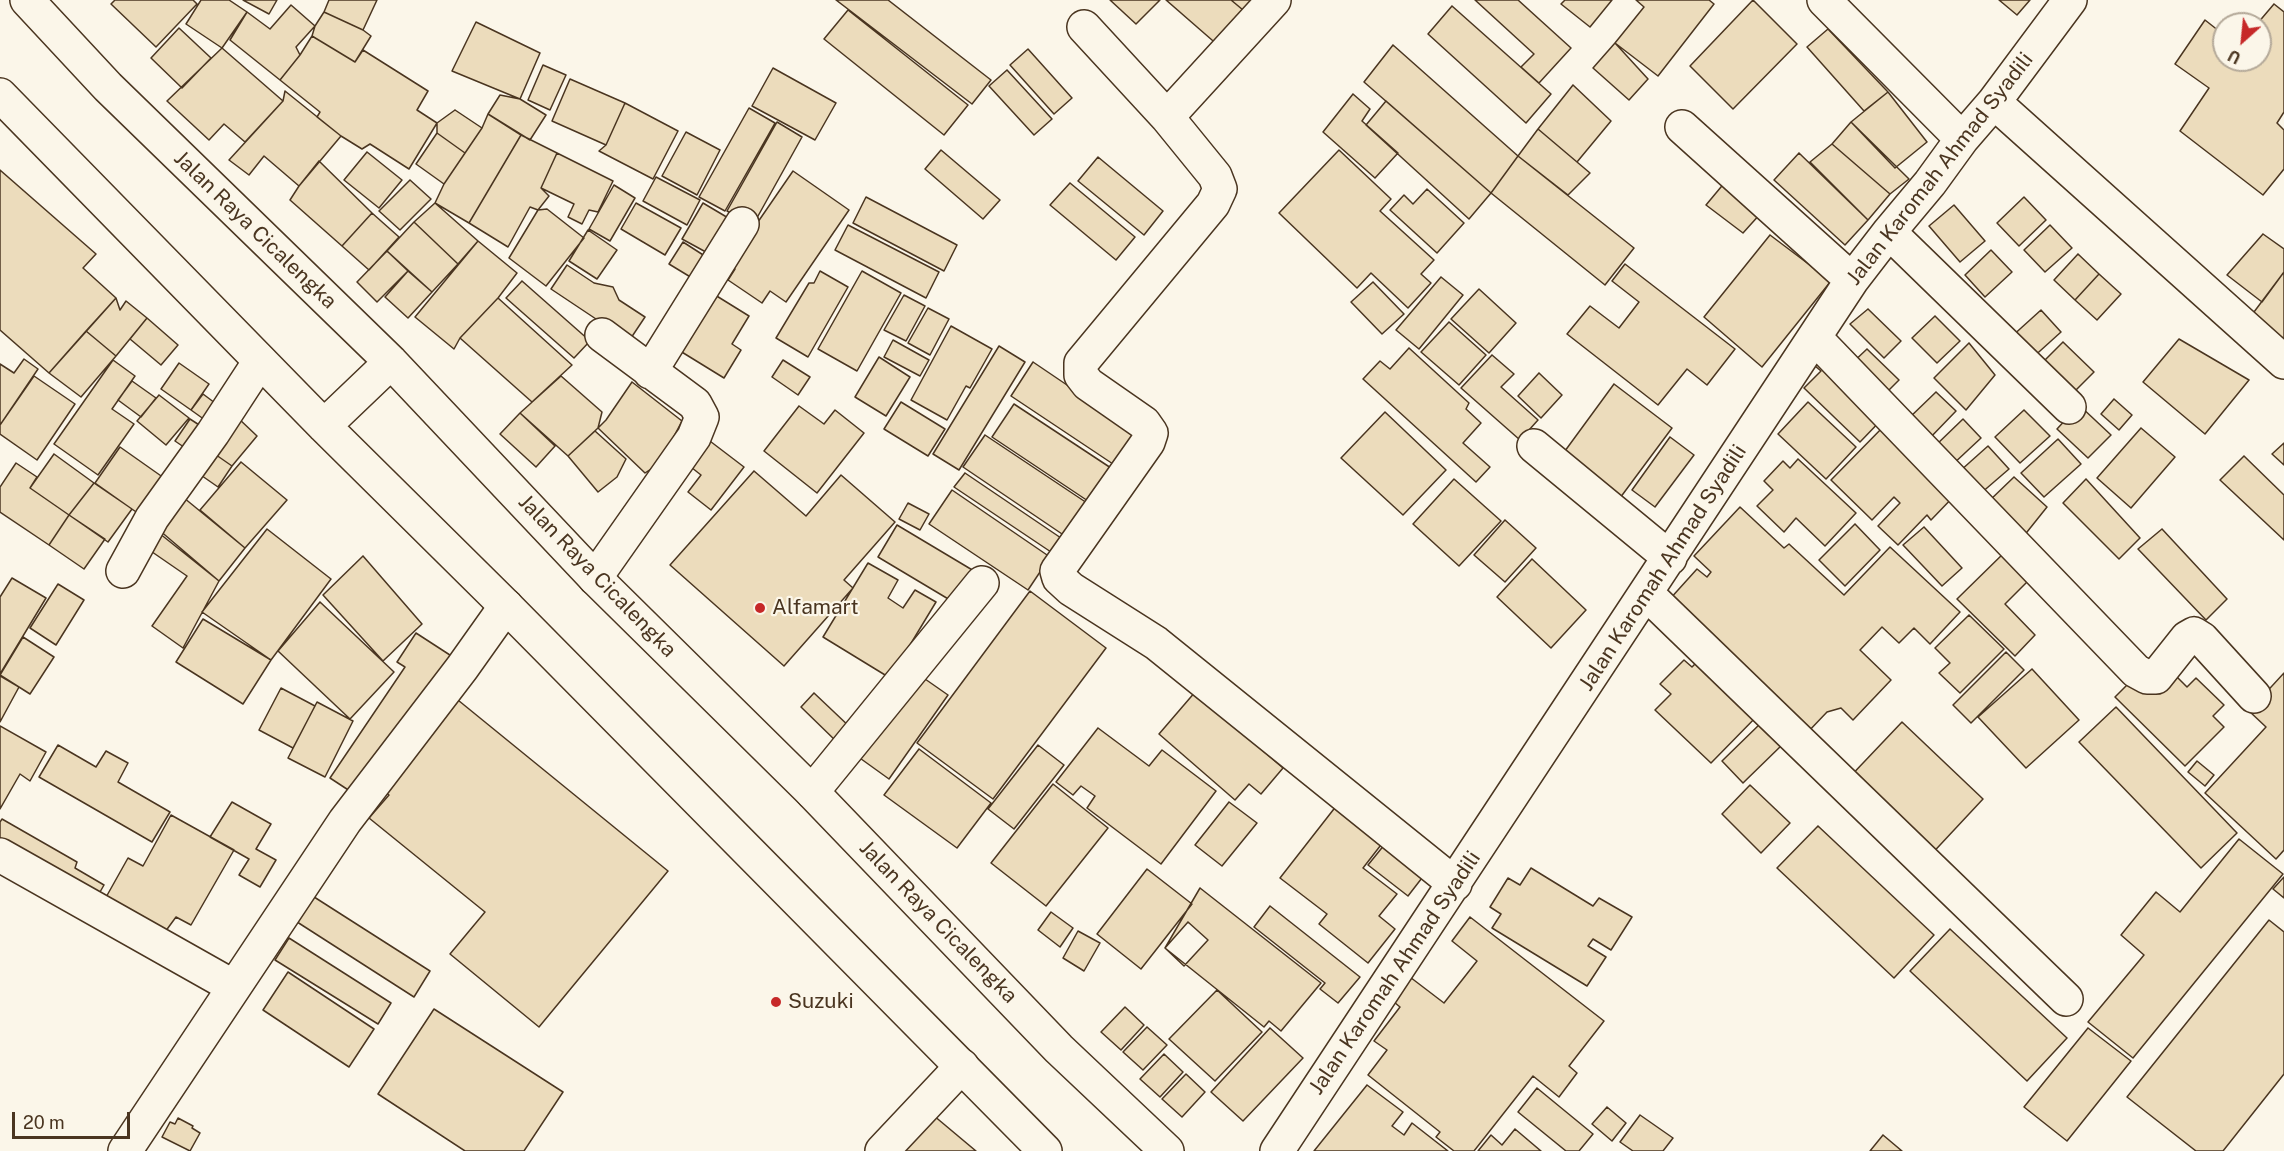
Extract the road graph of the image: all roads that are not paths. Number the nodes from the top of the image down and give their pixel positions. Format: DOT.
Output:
graph roads {
  1 [pos="1274,0"];
  2 [pos="1824,0"];
  3 [pos="2070,0"];
  4 [pos="37,4"];
  5 [pos="1084,27"];
  6 [pos="0,95"];
  7 [pos="1994,102"];
  8 [pos="1167,117"];
  9 [pos="1682,127"];
  10 [pos="1962,139"];
  11 [pos="742,224"];
  12 [pos="1888,232"];
  13 [pos="1852,280"];
  14 [pos="602,335"];
  15 [pos="1815,338"];
  16 [pos="260,361"];
  17 [pos="392,362"];
  18 [pos="2284,362"];
  19 [pos="650,372"];
  20 [pos="2069,407"];
  21 [pos="324,426"];
  22 [pos="1534,446"];
  23 [pos="1670,558"];
  24 [pos="123,571"];
  25 [pos="595,578"];
  26 [pos="982,583"];
  27 [pos="1646,593"];
  28 [pos="506,606"];
  29 [pos="2254,696"];
  30 [pos="812,792"];
  31 [pos="0,855"];
  32 [pos="1455,884"];
  33 [pos="234,987"];
  34 [pos="2066,999"];
  35 [pos="962,1066"];
  36 [pos="125,1151"];
  37 [pos="882,1151"];
  38 [pos="1045,1151"];
  39 [pos="1167,1151"];
  40 [pos="1277,1151"];
  1 -- 8 [label="main road"];
  2 -- 10 [label="main road"];
  3 -- 7 [label="main road, Jalan Karomah Ahmad Syadili"];
  4 -- 17 [label="main road, Jalan Raya Cicalengka"];
  5 -- 8 [label="main road"];
  6 -- 16 [label="main road"];
  7 -- 10 [label="main road, Jalan Karomah Ahmad Syadili"];
  7 -- 18 [label="main road"];
  8 -- 32 [label="main road"];
  9 -- 13 [label="main road"];
  10 -- 12 [label="main road, Jalan Karomah Ahmad Syadili"];
  11 -- 19 [label="main road"];
  12 -- 13 [label="main road, Jalan Karomah Ahmad Syadili"];
  12 -- 20 [label="main road"];
  13 -- 15 [label="main road, Jalan Karomah Ahmad Syadili"];
  14 -- 19 [label="main road"];
  15 -- 23 [label="main road, Jalan Karomah Ahmad Syadili"];
  15 -- 29 [label="main road"];
  16 -- 21 [label="main road"];
  16 -- 24 [label="main road"];
  17 -- 21 [label="main road"];
  17 -- 25 [label="main road, Jalan Raya Cicalengka"];
  19 -- 25 [label="main road"];
  21 -- 28 [label="main road"];
  22 -- 23 [label="main road"];
  23 -- 27 [label="main road, Jalan Karomah Ahmad Syadili"];
  25 -- 30 [label="main road, Jalan Raya Cicalengka"];
  26 -- 30 [label="main road"];
  27 -- 32 [label="main road, Jalan Karomah Ahmad Syadili"];
  27 -- 34 [label="main road"];
  28 -- 33 [label="main road"];
  28 -- 35 [label="main road"];
  30 -- 39 [label="main road, Jalan Raya Cicalengka"];
  31 -- 33 [label="main road"];
  32 -- 40 [label="main road, Jalan Karomah Ahmad Syadili"];
  33 -- 36 [label="main road"];
  35 -- 37 [label="main road"];
  35 -- 38 [label="main road"];
}
